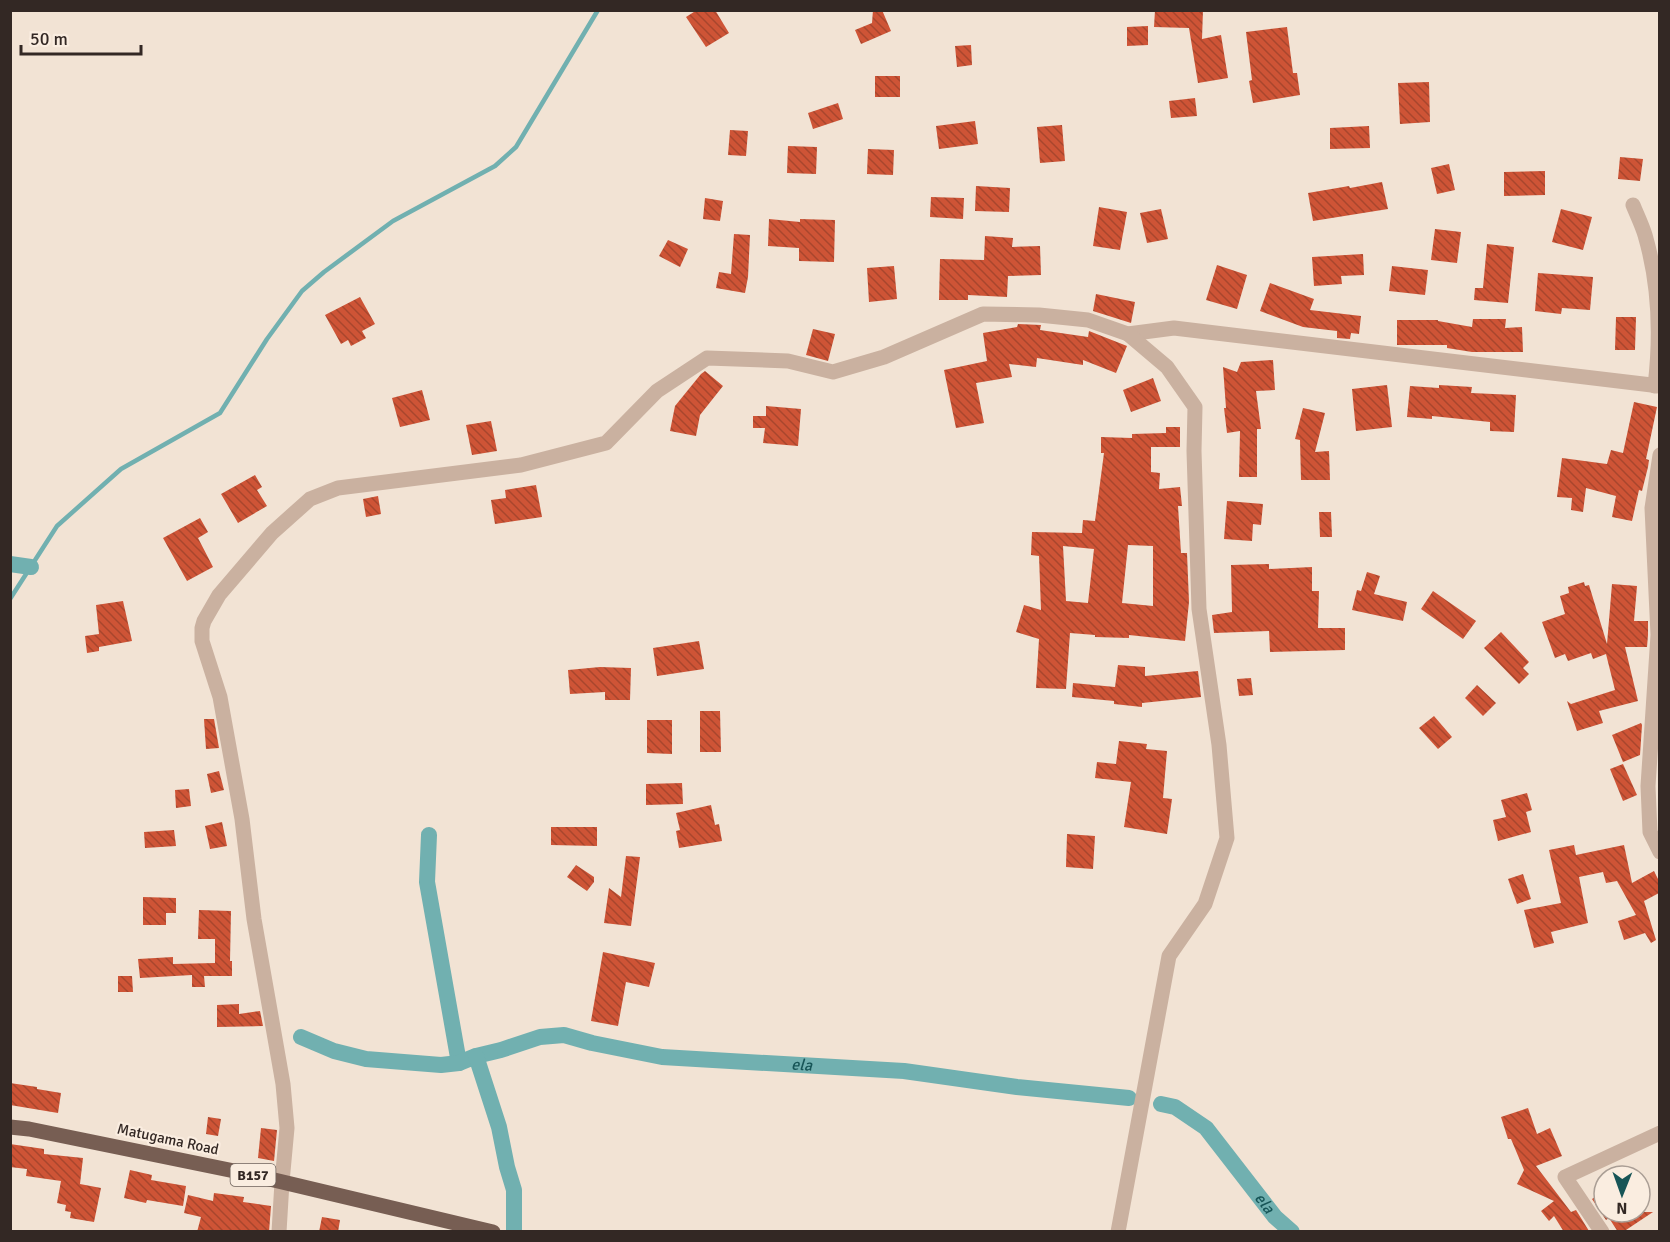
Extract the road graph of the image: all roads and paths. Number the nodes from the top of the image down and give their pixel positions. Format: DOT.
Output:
graph roads {
  1 [pos="1633,205"];
  2 [pos="1128,334"];
  3 [pos="1657,386"];
  4 [pos="1659,455"];
  5 [pos="1659,852"];
  6 [pos="10,1127"];
  7 [pos="1659,1133"];
  8 [pos="282,1182"];
  9 [pos="279,1232"];
  10 [pos="493,1232"];
  11 [pos="1118,1232"];
  12 [pos="1602,1232"];
  1 -- 3 [label="street"];
  2 -- 3 [label="street"];
  2 -- 8 [label="street"];
  2 -- 11 [label="street"];
  4 -- 5 [label="street"];
  6 -- 8 [label="main road, Matugama Road / B157"];
  7 -- 12 [label="street"];
  8 -- 9 [label="street"];
  8 -- 10 [label="main road, Matugama Road / B157"];
}
